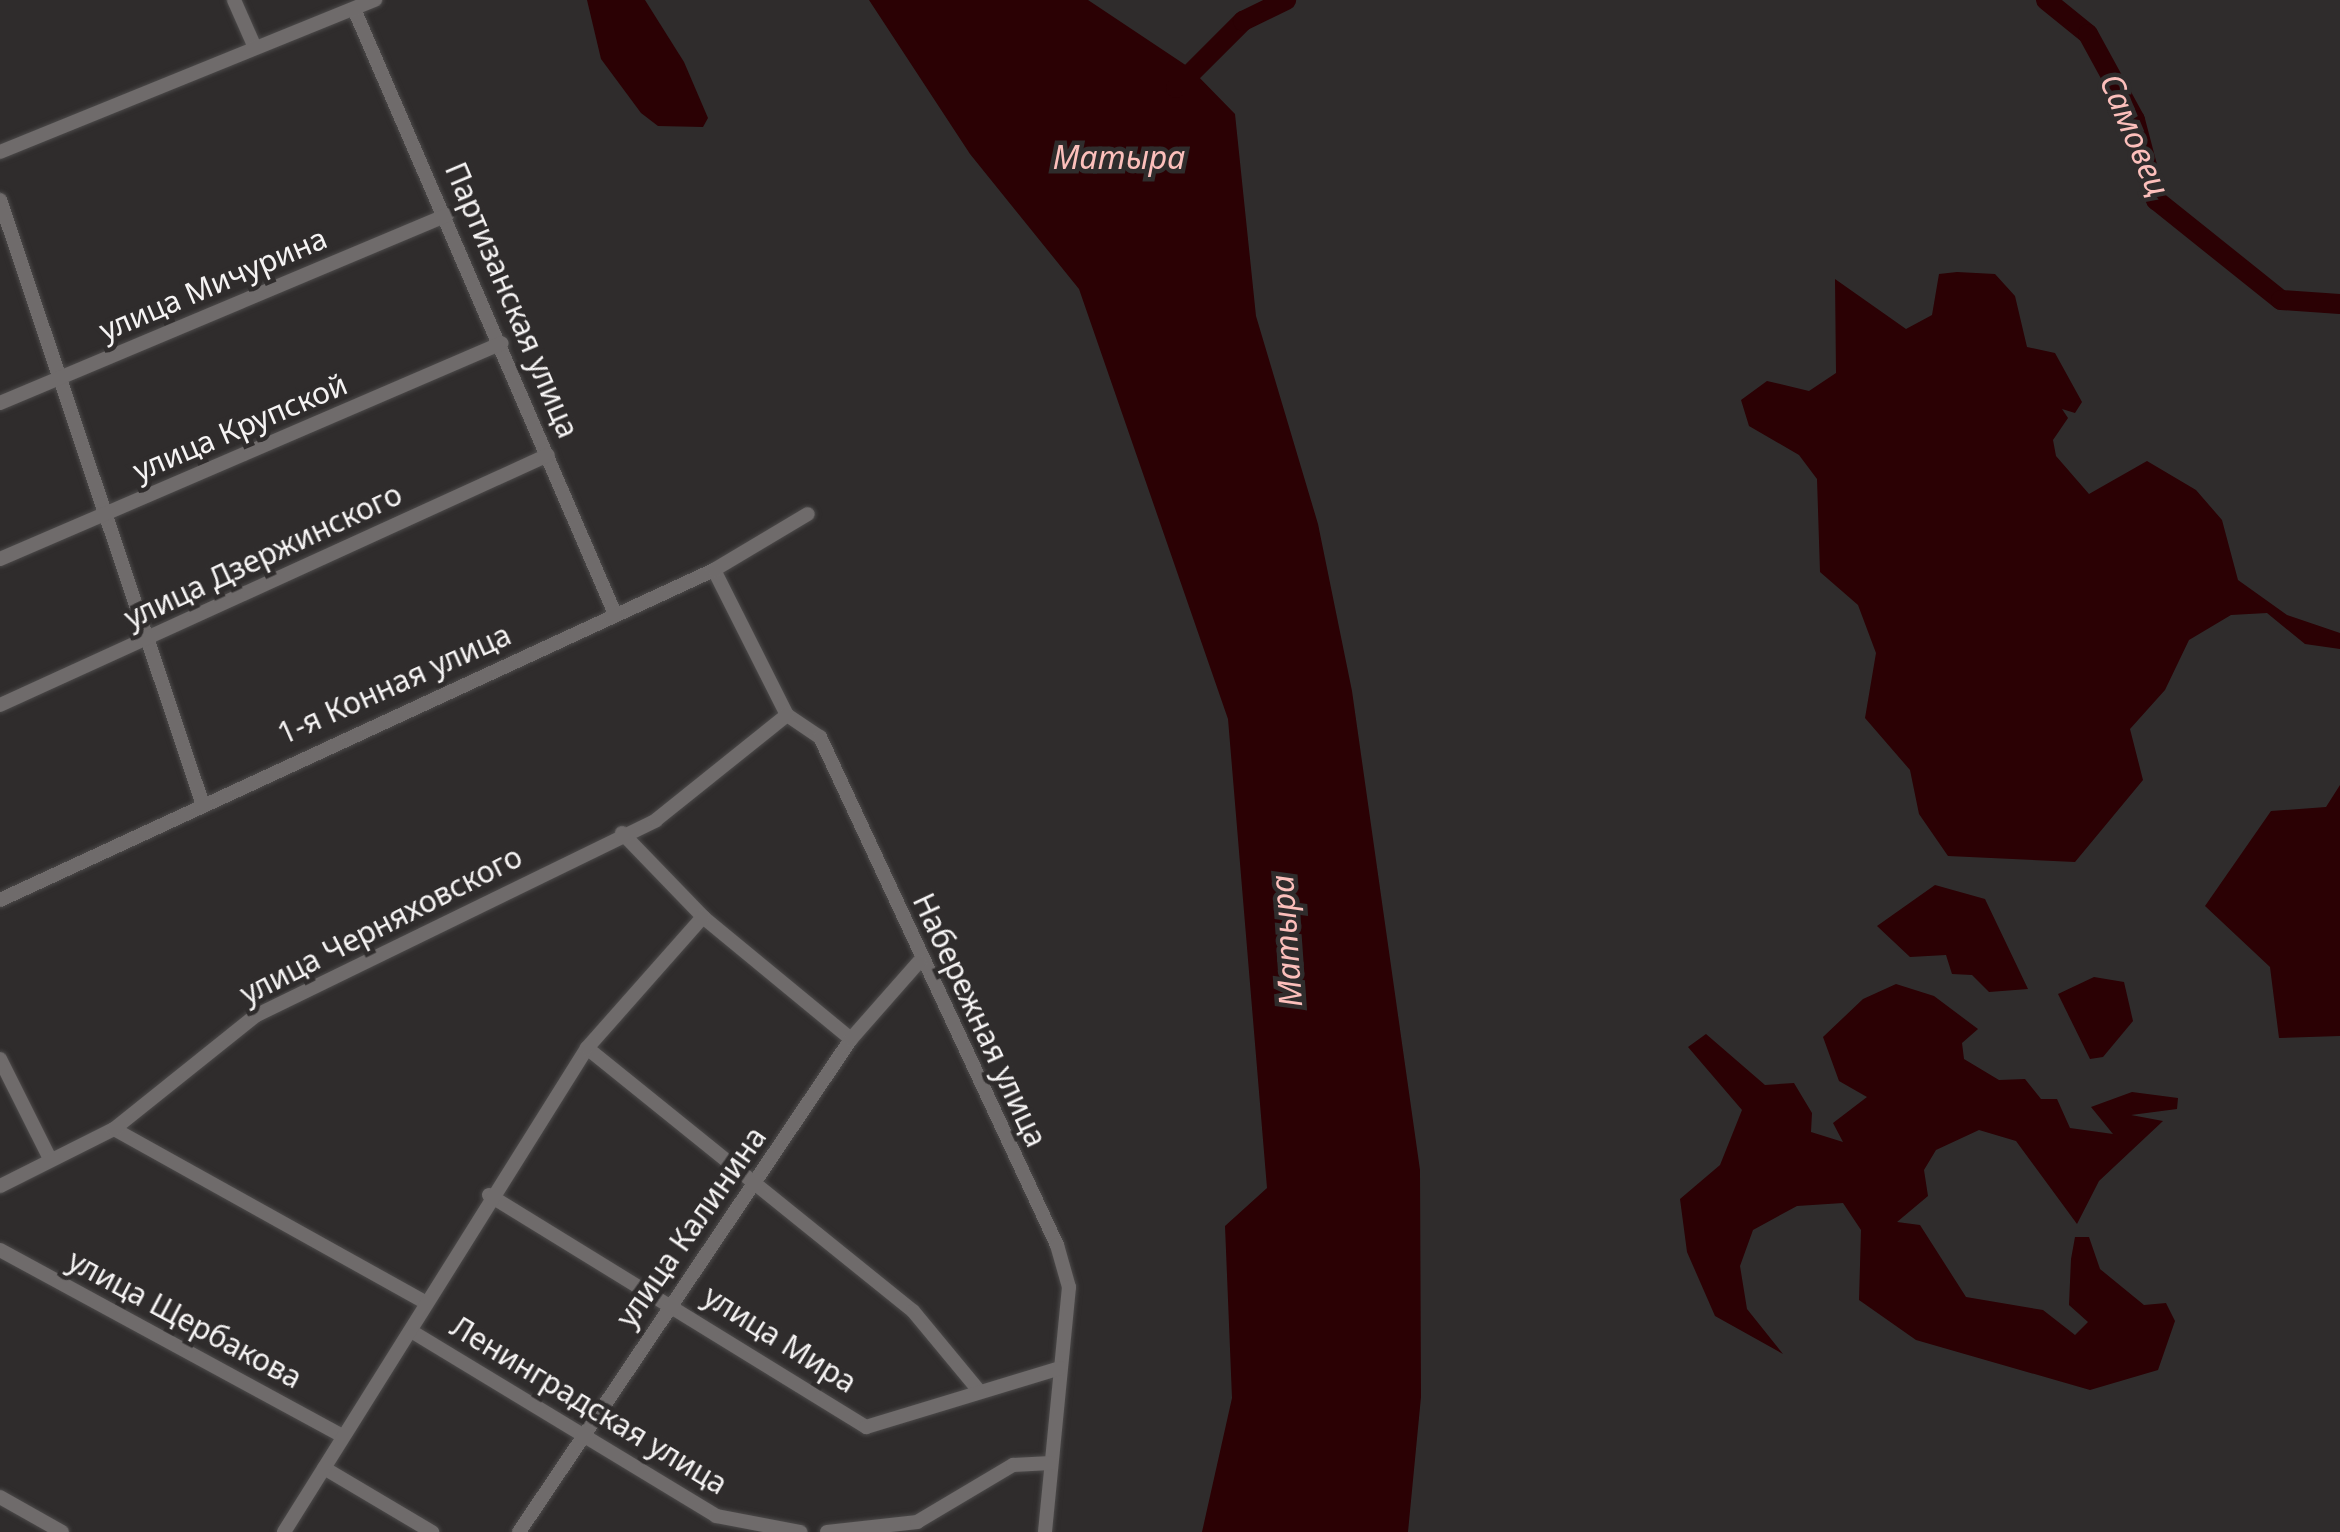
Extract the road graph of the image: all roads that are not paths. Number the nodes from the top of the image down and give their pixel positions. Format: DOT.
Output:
graph roads {
  1 [pos="234,0"];
  2 [pos="375,0"];
  3 [pos="354,9"];
  4 [pos="253,44"];
  5 [pos="0,152"];
  6 [pos="0,200"];
  7 [pos="447,216"];
  8 [pos="502,343"];
  9 [pos="58,380"];
  10 [pos="0,403"];
  11 [pos="548,455"];
  12 [pos="808,514"];
  13 [pos="99,518"];
  14 [pos="0,559"];
  15 [pos="714,570"];
  16 [pos="615,614"];
  17 [pos="144,642"];
  18 [pos="0,705"];
  19 [pos="787,715"];
  20 [pos="202,802"];
  21 [pos="622,833"];
  22 [pos="0,900"];
  23 [pos="704,917"];
  24 [pos="919,962"];
  25 [pos="851,1039"];
  26 [pos="587,1048"];
  27 [pos="0,1059"];
  28 [pos="114,1130"];
  29 [pos="50,1159"];
  30 [pos="757,1184"];
  31 [pos="0,1186"];
  32 [pos="489,1195"];
  33 [pos="0,1250"];
  34 [pos="427,1304"];
  35 [pos="672,1304"];
  36 [pos="412,1331"];
  37 [pos="1060,1368"];
  38 [pos="980,1392"];
  39 [pos="582,1434"];
  40 [pos="343,1436"];
  41 [pos="1051,1463"];
  42 [pos="324,1468"];
  43 [pos="0,1497"];
  44 [pos="62,1532"];
  45 [pos="284,1532"];
  46 [pos="432,1532"];
  47 [pos="519,1532"];
  48 [pos="800,1532"];
  49 [pos="828,1532"];
  50 [pos="1045,1532"];
  1 -- 4 [label="street"];
  2 -- 3 [label="street"];
  3 -- 4 [label="street"];
  3 -- 7 [label="street, Партизанская улица"];
  4 -- 5 [label="street"];
  6 -- 9 [label="street"];
  7 -- 8 [label="street, Партизанская улица"];
  7 -- 9 [label="street, улица Мичурина"];
  8 -- 11 [label="street, Партизанская улица"];
  8 -- 13 [label="street, улица Крупской"];
  9 -- 10 [label="street, улица Мичурина"];
  9 -- 13 [label="street"];
  11 -- 16 [label="street, Партизанская улица"];
  11 -- 17 [label="street, улица Дзержинского"];
  12 -- 15 [label="street, 1-я Конная улица"];
  13 -- 14 [label="street, улица Крупской"];
  13 -- 17 [label="street"];
  15 -- 16 [label="street, 1-я Конная улица"];
  15 -- 19 [label="street, Набережная улица"];
  16 -- 20 [label="street, 1-я Конная улица"];
  17 -- 18 [label="street, улица Дзержинского"];
  17 -- 20 [label="street"];
  19 -- 21 [label="street, улица Черняховского"];
  19 -- 24 [label="street, Набережная улица"];
  20 -- 22 [label="street, 1-я Конная улица"];
  21 -- 23 [label="street"];
  21 -- 28 [label="street, улица Черняховского"];
  23 -- 25 [label="street"];
  23 -- 26 [label="street"];
  24 -- 25 [label="street, улица Калинина"];
  24 -- 37 [label="street, Набережная улица"];
  25 -- 30 [label="street, улица Калинина"];
  26 -- 30 [label="street"];
  26 -- 32 [label="street"];
  27 -- 29 [label="street"];
  28 -- 29 [label="street, улица Черняховского"];
  28 -- 34 [label="street"];
  29 -- 31 [label="street, улица Черняховского"];
  30 -- 35 [label="street, улица Калинина"];
  30 -- 38 [label="street"];
  32 -- 34 [label="street"];
  32 -- 35 [label="street, улица Мира"];
  33 -- 40 [label="street, улица Щербакова"];
  34 -- 36 [label="street"];
  35 -- 38 [label="street, улица Мира"];
  35 -- 39 [label="street, улица Калинина"];
  36 -- 39 [label="street, Ленинградская улица"];
  36 -- 40 [label="street"];
  37 -- 38 [label="street, улица Мира"];
  37 -- 41 [label="street, Набережная улица"];
  39 -- 47 [label="street, улица Калинина"];
  39 -- 48 [label="street, Ленинградская улица"];
  40 -- 42 [label="street"];
  41 -- 49 [label="street"];
  41 -- 50 [label="street, Набережная улица"];
  42 -- 45 [label="street"];
  42 -- 46 [label="street"];
  43 -- 44 [label="street"];
}
